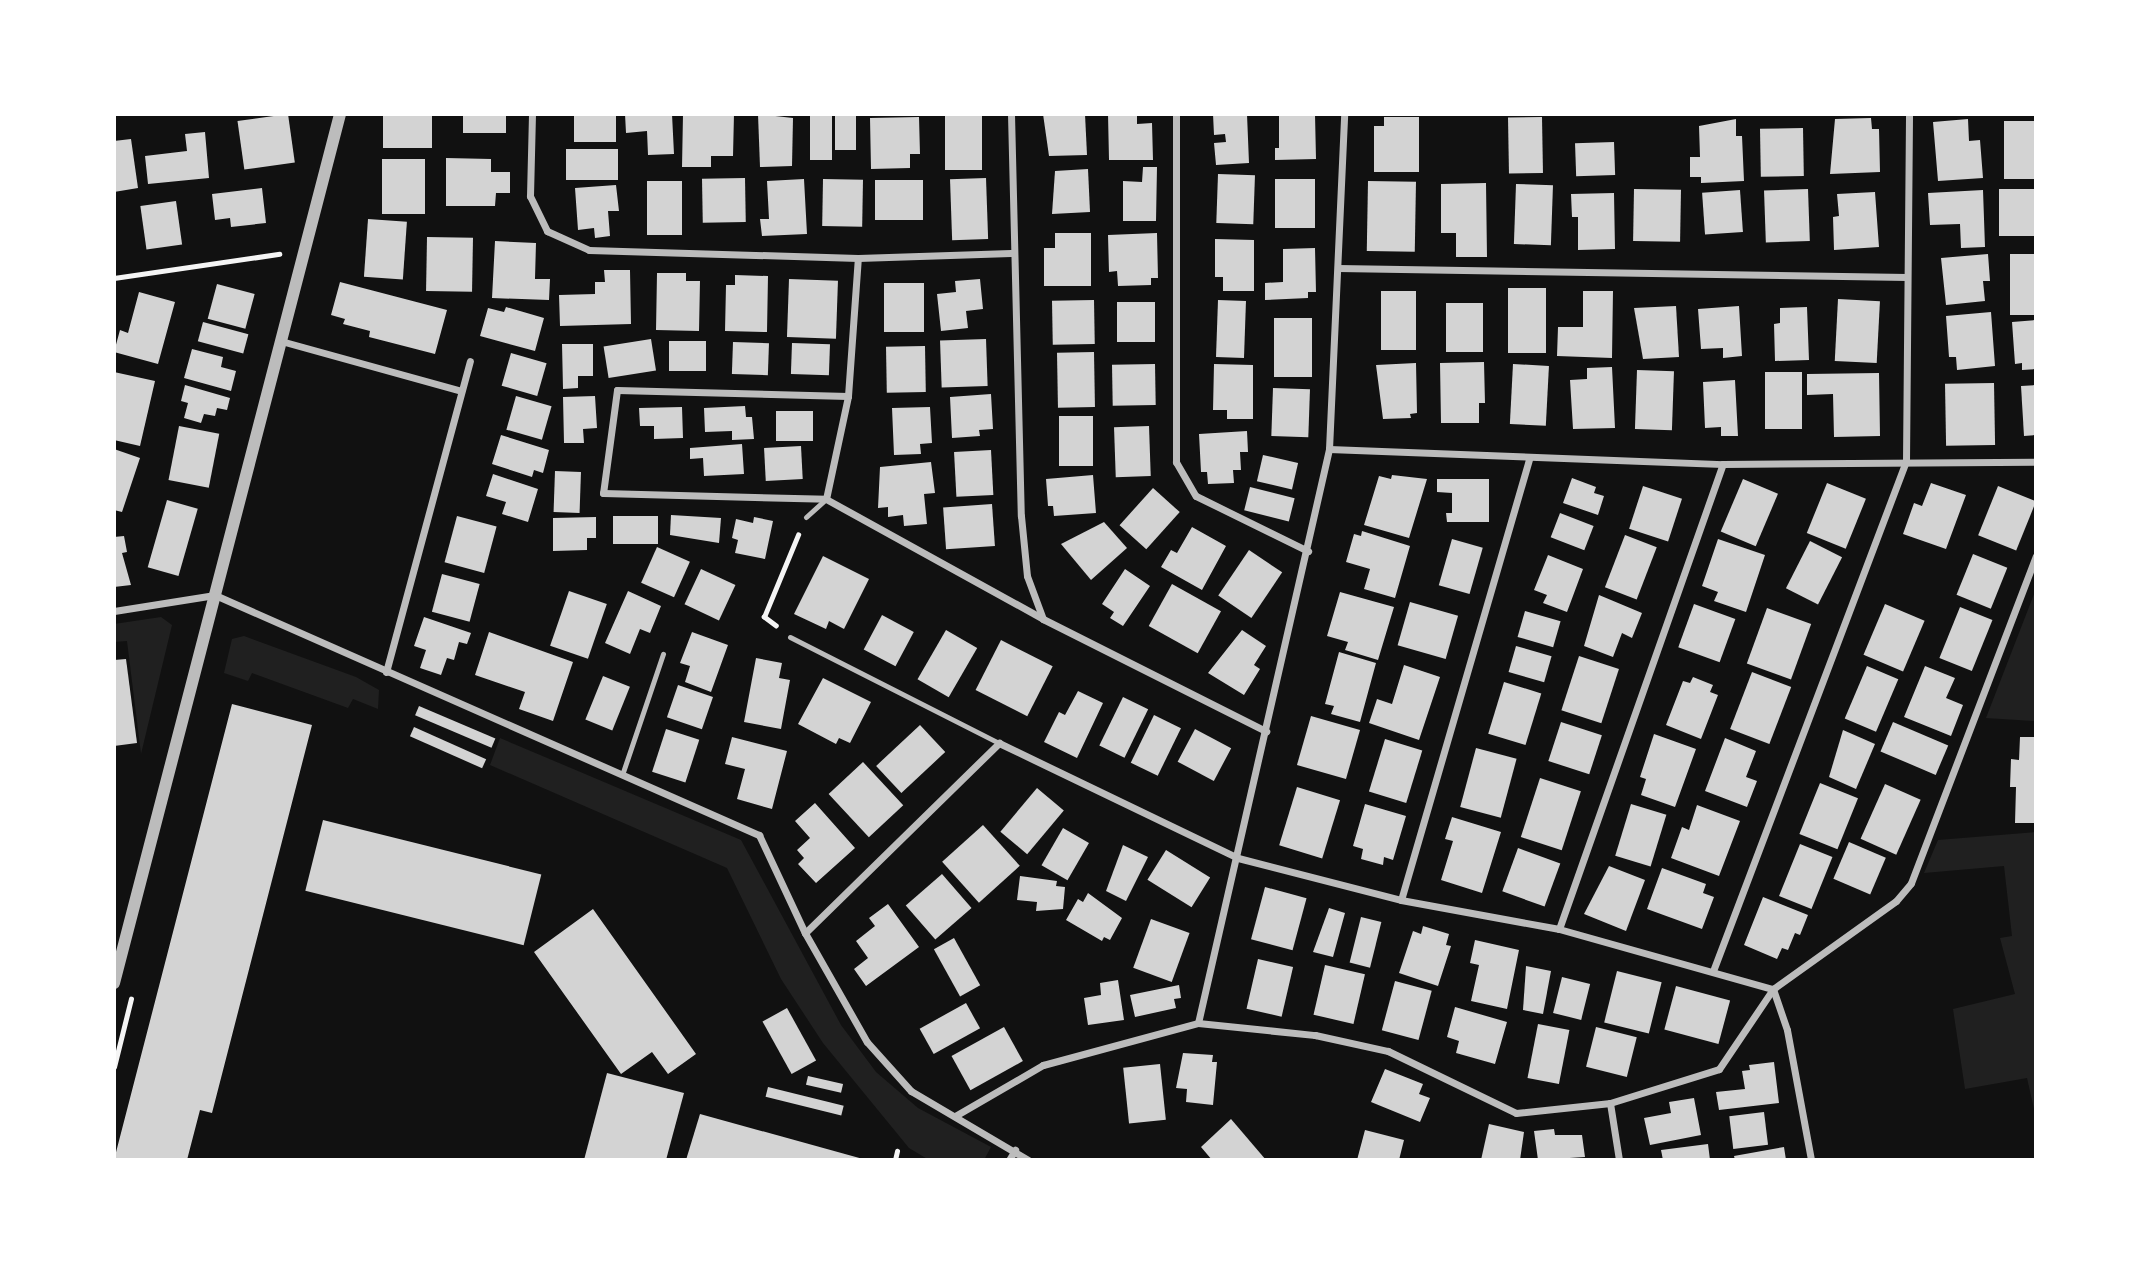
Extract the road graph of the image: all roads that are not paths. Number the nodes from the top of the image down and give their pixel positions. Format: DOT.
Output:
graph roads {
  1 [pos="340,114"];
  2 [pos="532,114"];
  3 [pos="1012,114"];
  4 [pos="1176,114"];
  5 [pos="1344,114"];
  6 [pos="1909,114"];
  7 [pos="1012,253"];
  8 [pos="858,258"];
  9 [pos="1338,268"];
  10 [pos="1907,277"];
  11 [pos="281,341"];
  12 [pos="470,361"];
  13 [pos="461,391"];
  14 [pos="848,396"];
  15 [pos="1329,449"];
  16 [pos="1529,458"];
  17 [pos="1906,461"];
  18 [pos="2036,462"];
  19 [pos="1723,464"];
  20 [pos="826,499"];
  21 [pos="806,517"];
  22 [pos="1308,551"];
  23 [pos="2036,556"];
  24 [pos="215,595"];
  25 [pos="114,611"];
  26 [pos="1043,619"];
  27 [pos="790,637"];
  28 [pos="663,654"];
  29 [pos="386,672"];
  30 [pos="1266,731"];
  31 [pos="999,743"];
  32 [pos="622,775"];
  33 [pos="1238,858"];
  34 [pos="1401,900"];
  35 [pos="1559,929"];
  36 [pos="805,933"];
  37 [pos="1713,971"];
  38 [pos="114,983"];
  39 [pos="1773,989"];
  40 [pos="1198,1023"];
  41 [pos="1610,1103"];
  42 [pos="955,1116"];
  43 [pos="1016,1150"];
  44 [pos="1009,1160"];
  45 [pos="1028,1160"];
  46 [pos="1619,1160"];
  47 [pos="1811,1160"];
  1 -- 11 [label="street"];
  2 -- 8 [label="street"];
  3 -- 7 [label="street"];
  4 -- 22 [label="street"];
  5 -- 9 [label="street"];
  6 -- 10 [label="street"];
  7 -- 8 [label="street"];
  7 -- 26 [label="street"];
  8 -- 14 [label="street"];
  9 -- 10 [label="street"];
  9 -- 15 [label="street"];
  10 -- 17 [label="street"];
  11 -- 13 [label="street"];
  11 -- 24 [label="street"];
  12 -- 13 [label="street"];
  13 -- 29 [label="street"];
  14 -- 20 [label="street"];
  14 -- 20 [label="street"];
  15 -- 16 [label="street"];
  15 -- 22 [label="street"];
  16 -- 19 [label="street"];
  16 -- 34 [label="street"];
  17 -- 18 [label="street"];
  17 -- 19 [label="street"];
  17 -- 37 [label="street"];
  19 -- 35 [label="street"];
  20 -- 21 [label="lane"];
  20 -- 26 [label="street"];
  22 -- 30 [label="street"];
  23 -- 39 [label="street"];
  24 -- 25 [label="street"];
  24 -- 29 [label="street"];
  24 -- 38 [label="street"];
  26 -- 30 [label="street"];
  27 -- 31 [label="lane"];
  28 -- 32 [label="lane"];
  29 -- 32 [label="street"];
  30 -- 33 [label="street"];
  31 -- 33 [label="street"];
  31 -- 36 [label="street"];
  32 -- 36 [label="street"];
  33 -- 34 [label="street"];
  33 -- 40 [label="street"];
  34 -- 35 [label="street"];
  35 -- 37 [label="street"];
  36 -- 42 [label="street"];
  37 -- 39 [label="street"];
  39 -- 41 [label="street"];
  39 -- 47 [label="street"];
  40 -- 41 [label="street"];
  40 -- 42 [label="street"];
  41 -- 46 [label="street"];
  42 -- 43 [label="street"];
  43 -- 44 [label="street"];
  43 -- 45 [label="street"];
}
